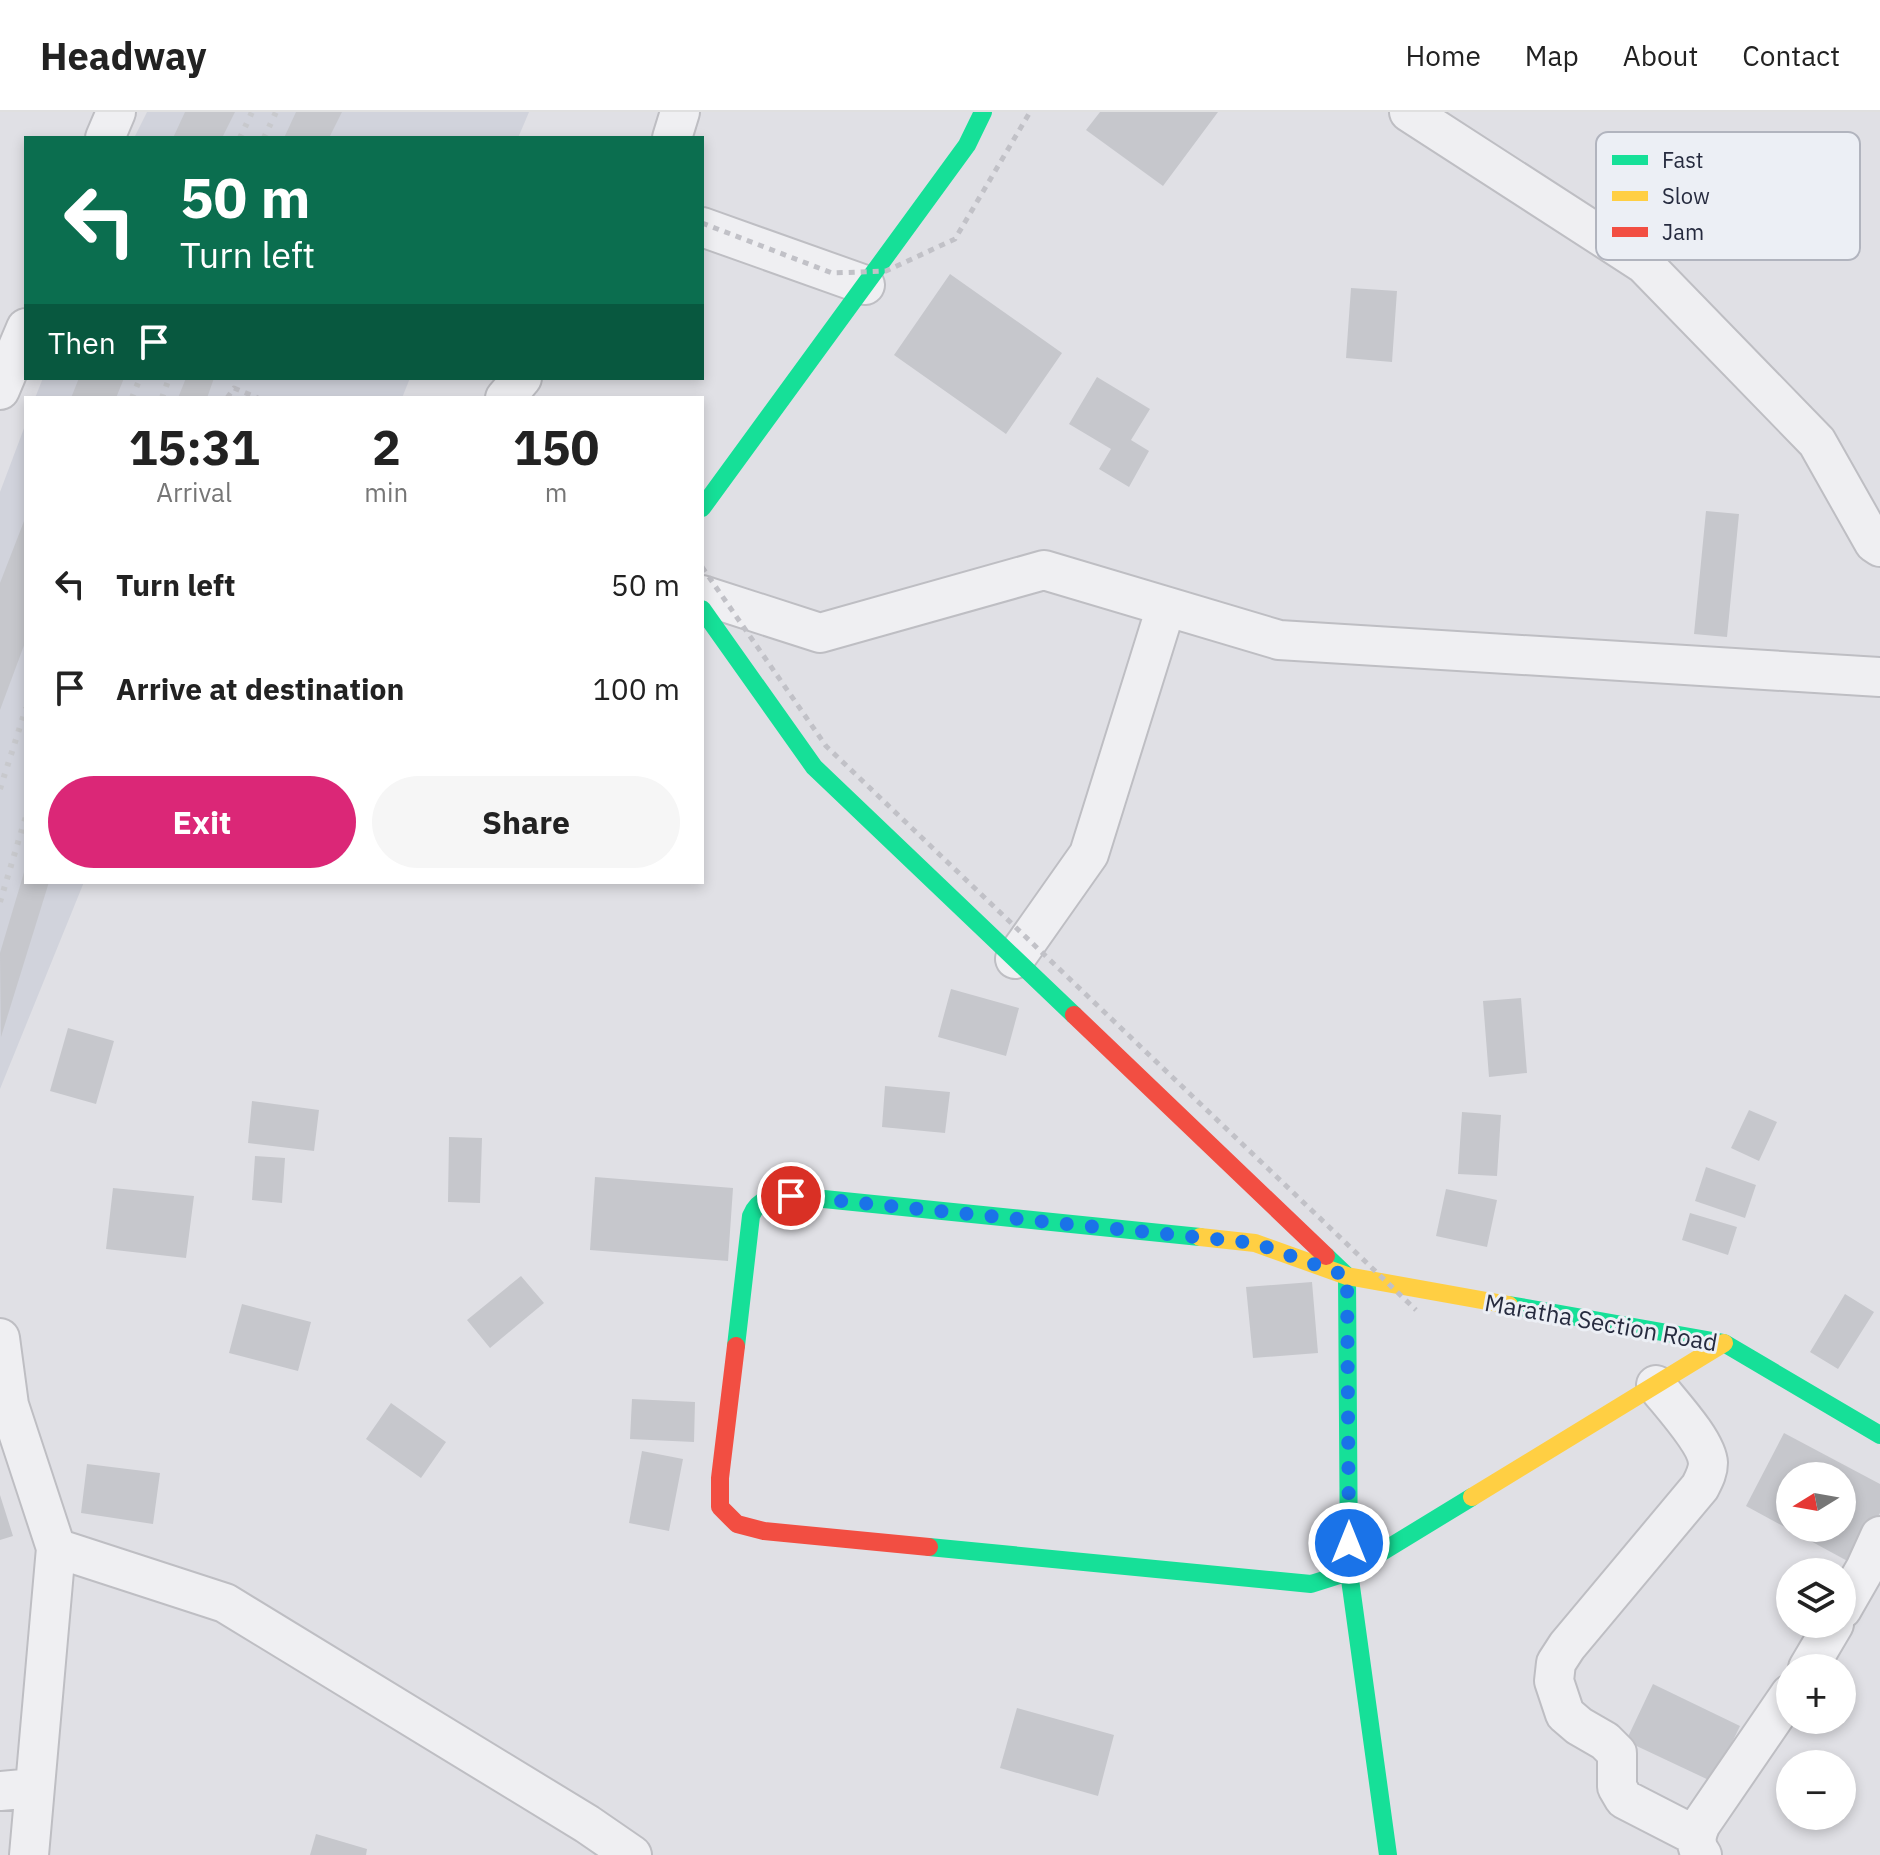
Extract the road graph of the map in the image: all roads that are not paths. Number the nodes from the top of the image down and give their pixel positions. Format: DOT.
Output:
graph roads {
  1 [pos="116,112"];
  2 [pos="680,112"];
  3 [pos="983,112"];
  4 [pos="1409,112"];
  5 [pos="106,136"];
  6 [pos="673,136"];
  7 [pos="704,226"];
  8 [pos="1596,233"];
  9 [pos="1638,260"];
  10 [pos="865,285"];
  11 [pos="24,333"];
  12 [pos="520,380"];
  13 [pos="0,390"];
  14 [pos="507,396"];
  15 [pos="704,505"];
  16 [pos="1880,547"];
  17 [pos="704,596"];
  18 [pos="1166,607"];
  19 [pos="704,612"];
  20 [pos="1880,677"];
  21 [pos="1015,959"];
  22 [pos="1347,1276"];
  23 [pos="0,1338"];
  24 [pos="1724,1343"];
  25 [pos="1656,1385"];
  26 [pos="1874,1424"];
  27 [pos="1880,1536"];
  28 [pos="56,1548"];
  29 [pos="1349,1572"];
  30 [pos="1856,1585"];
  31 [pos="1776,1714"];
  32 [pos="17,1790"];
  33 [pos="1699,1846"];
  34 [pos="29,1855"];
  35 [pos="632,1855"];
  36 [pos="1388,1855"];
  1 -- 5 [label="street"];
  2 -- 6 [label="street"];
  3 -- 10 [label="street"];
  4 -- 8 [label="street"];
  7 -- 10 [label="street"];
  9 -- 16 [label="street"];
  10 -- 15 [label="street"];
  11 -- 13 [label="street"];
  12 -- 14 [label="street"];
  17 -- 18 [label="street"];
  18 -- 20 [label="street"];
  18 -- 21 [label="street"];
  19 -- 21 [label="street"];
  21 -- 22 [label="street"];
  22 -- 24 [label="street, Maratha Section Road"];
  22 -- 29 [label="street"];
  22 -- 29 [label="street, Maratha Section Road"];
  23 -- 28 [label="street"];
  24 -- 25 [label="street"];
  24 -- 26 [label="street, Maratha Section Road"];
  25 -- 29 [label="street"];
  25 -- 33 [label="street"];
  27 -- 30 [label="street"];
  28 -- 32 [label="street"];
  28 -- 35 [label="street"];
  29 -- 36 [label="street"];
  31 -- 33 [label="street"];
  32 -- 34 [label="street"];
}
